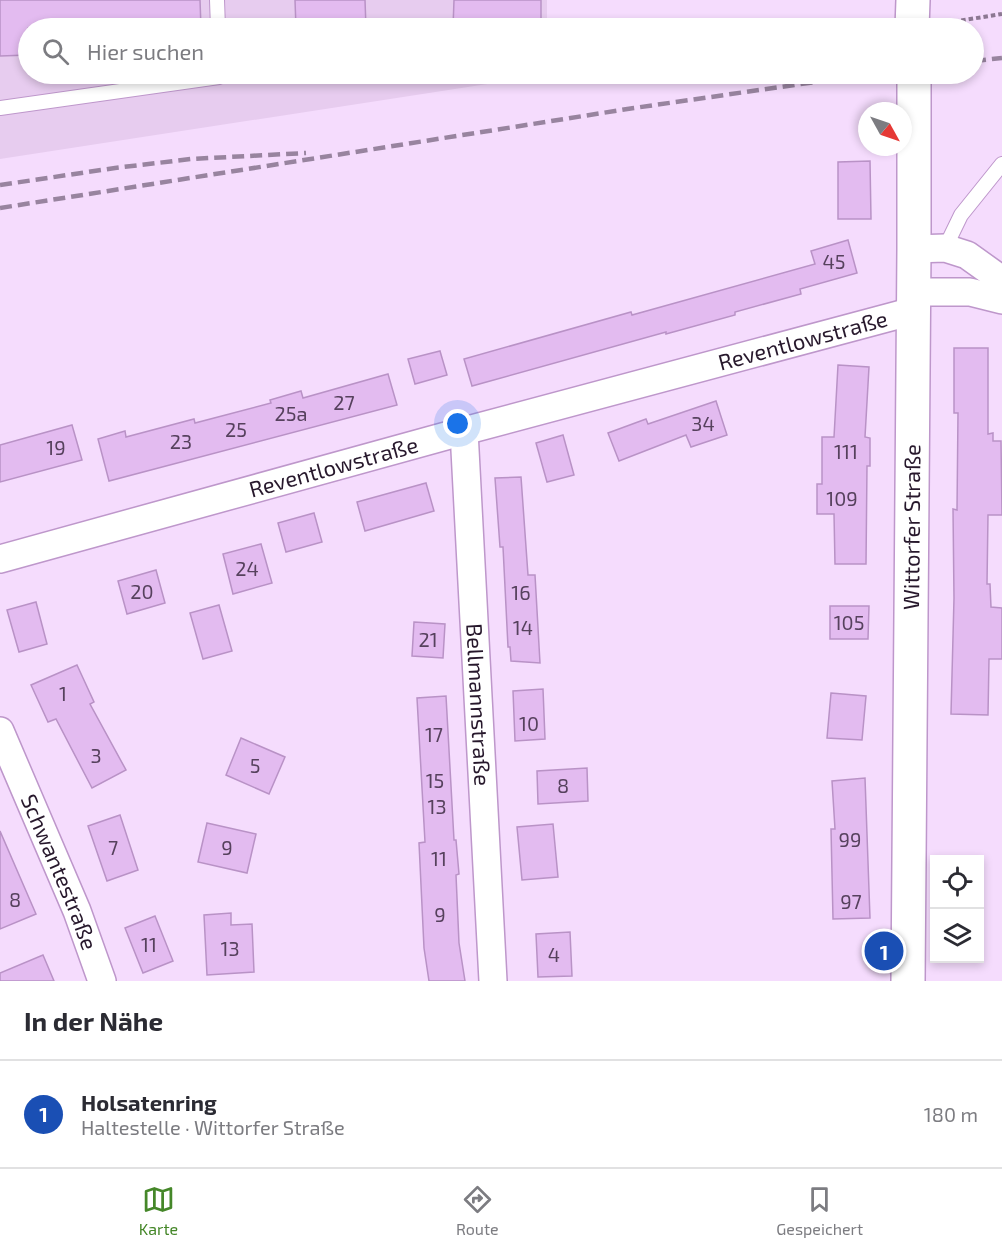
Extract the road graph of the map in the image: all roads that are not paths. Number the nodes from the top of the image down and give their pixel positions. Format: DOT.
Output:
graph roads {
  1 [pos="217,0"];
  2 [pos="913,0"];
  3 [pos="218,18"];
  4 [pos="920,18"];
  5 [pos="170,84"];
  6 [pos="915,84"];
  7 [pos="0,108"];
  8 [pos="1002,164"];
  9 [pos="930,249"];
  10 [pos="1002,280"];
  11 [pos="1002,300"];
  12 [pos="913,302"];
  13 [pos="464,430"];
  14 [pos="0,559"];
  15 [pos="0,731"];
  16 [pos="102,981"];
  17 [pos="494,981"];
  18 [pos="908,981"];
  1 -- 3 [label="lane"];
  2 -- 4 [label="street"];
  5 -- 7 [label="lane"];
  6 -- 9 [label="street, Wittorfer Straße"];
  8 -- 9 [label="lane"];
  9 -- 10 [label="street"];
  9 -- 12 [label="street, Wittorfer Straße"];
  11 -- 12 [label="street, Reventlowstraße"];
  12 -- 13 [label="street, Reventlowstraße"];
  12 -- 18 [label="street, Wittorfer Straße"];
  13 -- 14 [label="street, Reventlowstraße"];
  13 -- 17 [label="street, Bellmannstraße"];
  15 -- 16 [label="street, Schwantestraße"];
}
